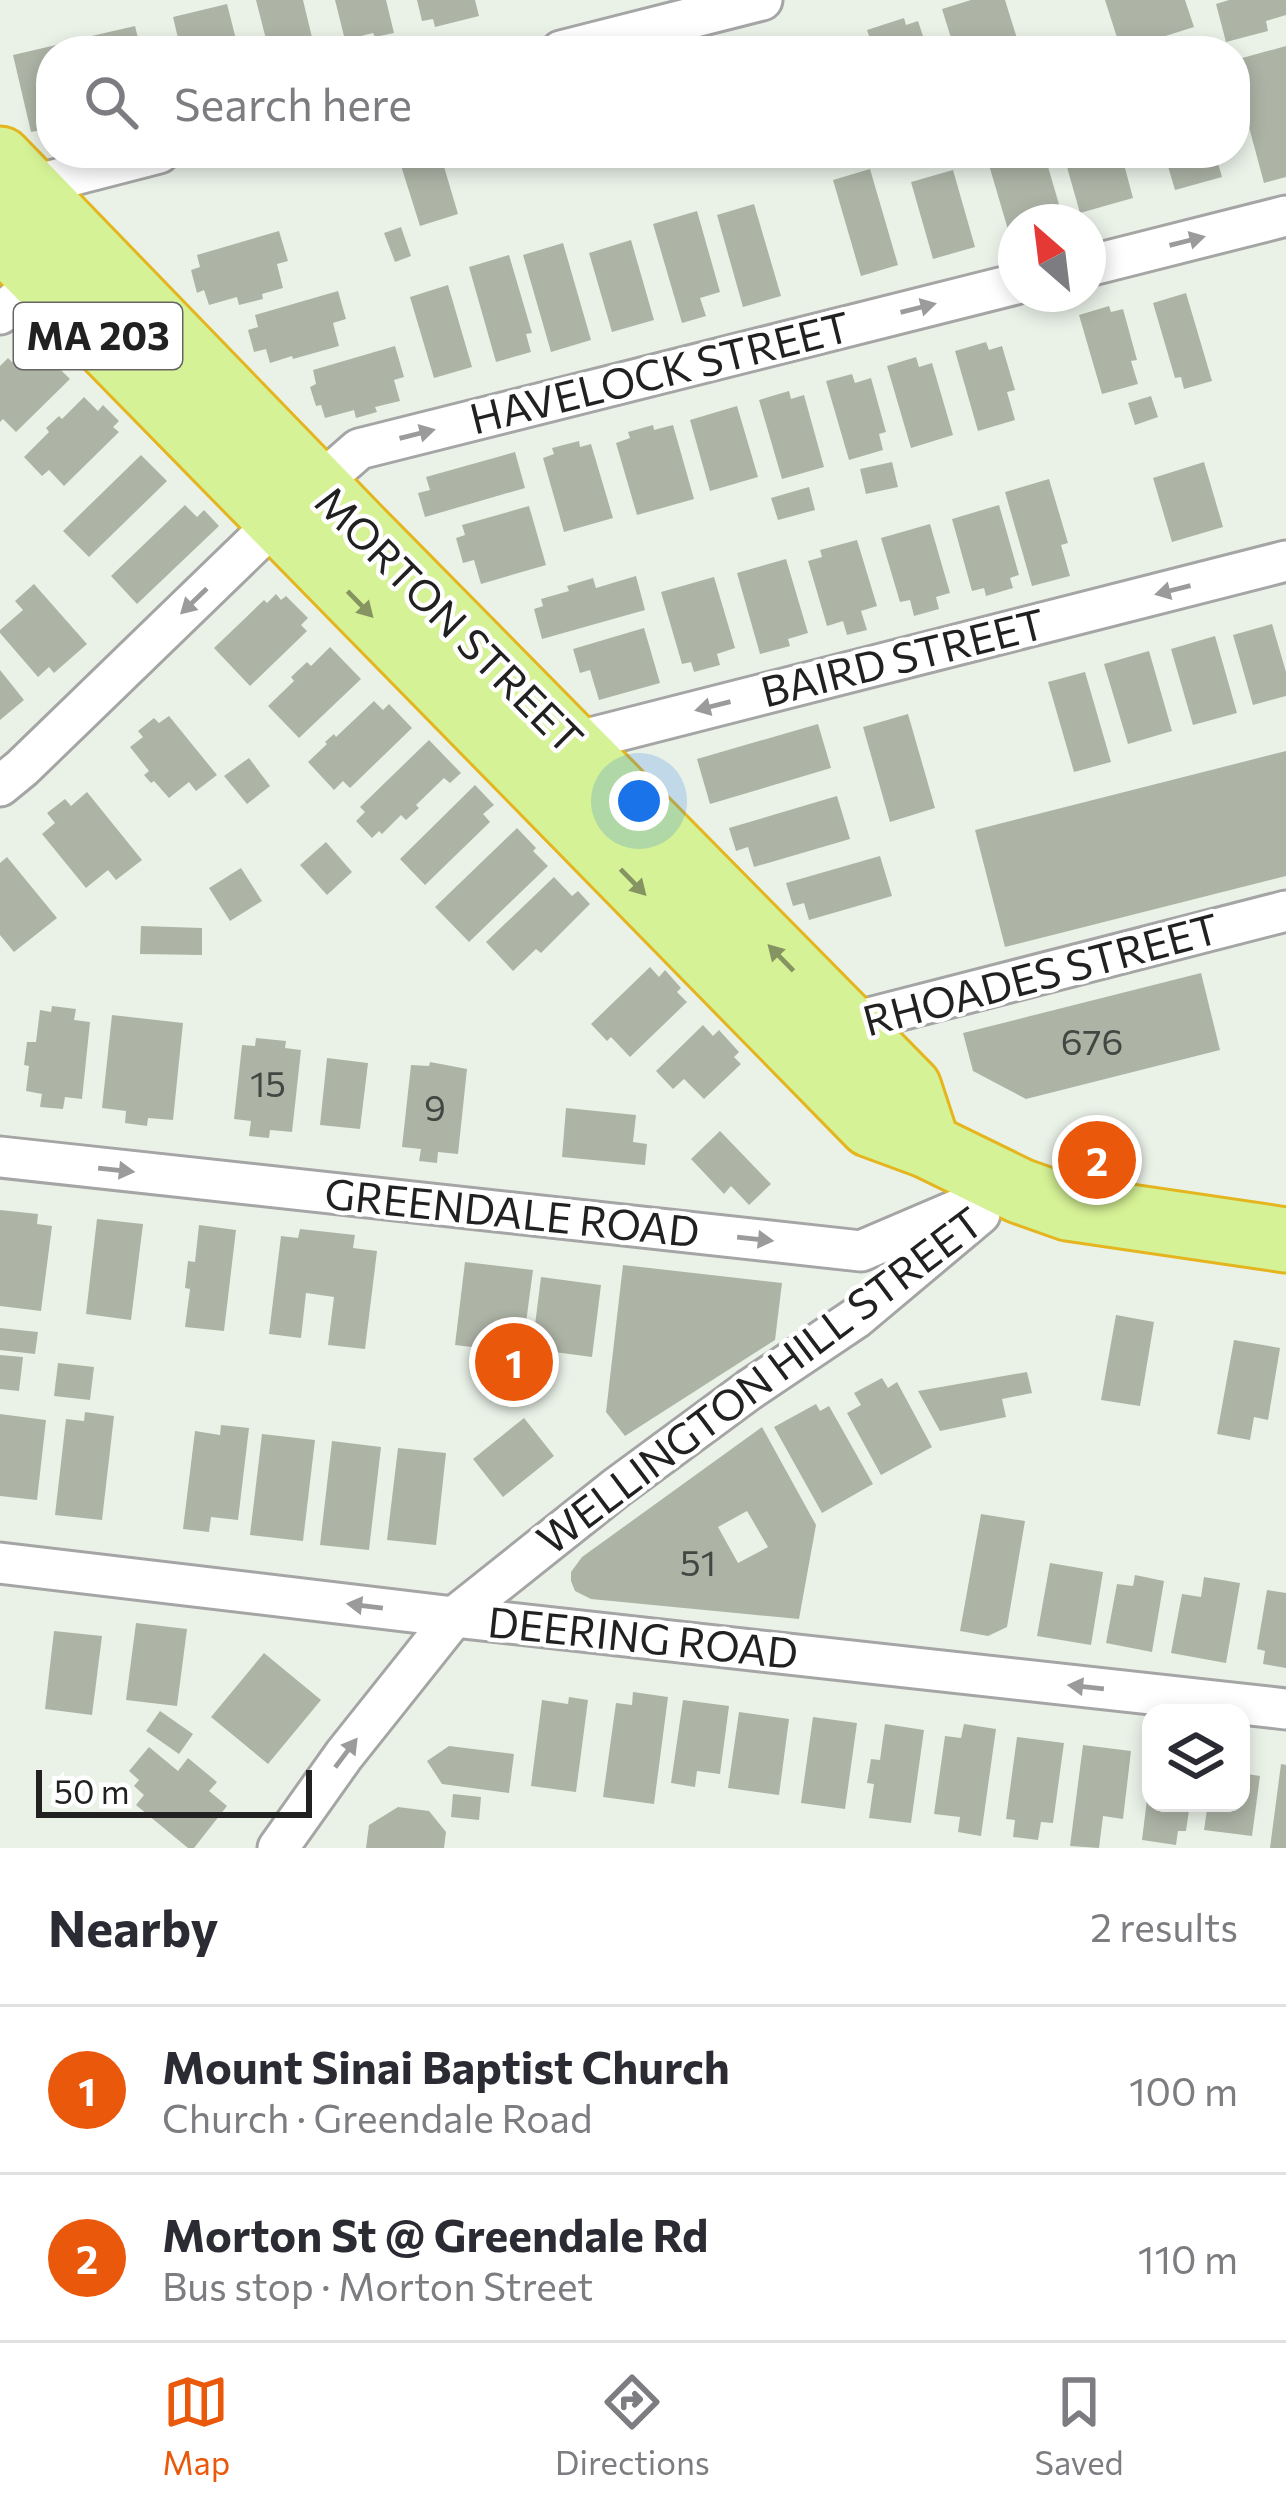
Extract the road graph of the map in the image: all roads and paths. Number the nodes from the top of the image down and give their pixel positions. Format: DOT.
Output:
graph roads {
  1 [pos="762,0"];
  2 [pos="620,36"];
  3 [pos="135,168"];
  4 [pos="1286,216"];
  5 [pos="26,237"];
  6 [pos="1106,261"];
  7 [pos="998,288"];
  8 [pos="297,503"];
  9 [pos="1286,561"];
  10 [pos="552,762"];
  11 [pos="0,786"];
  12 [pos="1286,911"];
  13 [pos="827,1042"];
  14 [pos="0,1157"];
  15 [pos="1011,1187"];
  16 [pos="1286,1240"];
  17 [pos="0,1563"];
  18 [pos="454,1617"];
  19 [pos="1286,1709"];
  20 [pos="278,1848"];
  1 -- 2 [label="street"];
  3 -- 5 [label="street"];
  6 -- 4 [label="street, one-way"];
  5 -- 8 [label="highway, MORTON STREET / MA 203"];
  8 -- 7 [label="street, HAVELOCK STREET, one-way"];
  8 -- 10 [label="highway, MORTON STREET / MA 203"];
  8 -- 11 [label="street, HAVELOCK STREET, one-way"];
  9 -- 10 [label="street, BAIRD STREET, one-way"];
  10 -- 13 [label="highway, MORTON STREET / MA 203"];
  12 -- 13 [label="street, RHOADES STREET"];
  13 -- 15 [label="highway, MORTON STREET / MA 203"];
  14 -- 15 [label="street, GREENDALE ROAD, one-way"];
  15 -- 16 [label="highway, MORTON STREET / MA 203"];
  15 -- 18 [label="street, WELLINGTON HILL STREET"];
  18 -- 17 [label="street, DEERING ROAD, one-way"];
  19 -- 18 [label="street, DEERING ROAD, one-way"];
  20 -- 18 [label="street, WELLINGTON HILL STREET, one-way"];
}
